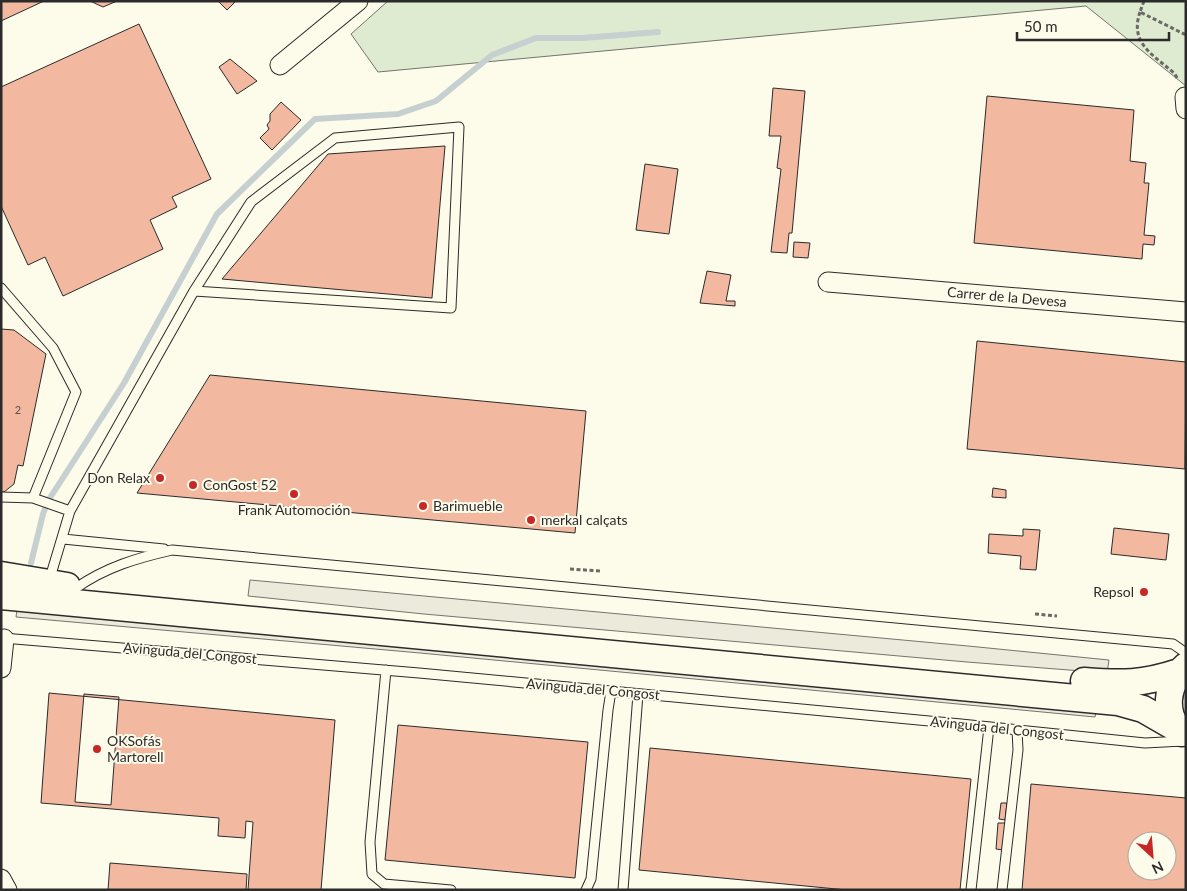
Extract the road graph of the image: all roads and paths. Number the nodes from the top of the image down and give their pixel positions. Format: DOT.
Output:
graph roads {
  1 [pos="358,1"];
  2 [pos="1144,1"];
  3 [pos="1140,12"];
  4 [pos="1186,36"];
  5 [pos="280,65"];
  6 [pos="1185,97"];
  7 [pos="1186,109"];
  8 [pos="828,282"];
  9 [pos="1,288"];
  10 [pos="194,291"];
  11 [pos="1186,312"];
  12 [pos="1,497"];
  13 [pos="33,498"];
  14 [pos="70,511"];
  15 [pos="63,539"];
  16 [pos="172,550"];
  17 [pos="570,569"];
  18 [pos="600,571"];
  19 [pos="18,586"];
  20 [pos="76,588"];
  21 [pos="3,638"];
  22 [pos="1184,664"];
  23 [pos="1,668"];
  24 [pos="386,670"];
  25 [pos="611,691"];
  26 [pos="638,694"];
  27 [pos="989,727"];
  28 [pos="1018,730"];
  29 [pos="1183,735"];
  30 [pos="1,879"];
  31 [pos="7,890"];
  32 [pos="451,890"];
  33 [pos="586,890"];
  34 [pos="623,890"];
  35 [pos="972,890"];
  36 [pos="1002,890"];
  1 -- 5 [label="street"];
  2 -- 3 [label="path"];
  3 -- 4 [label="path"];
  3 -- 6 [label="path"];
  6 -- 7 [label="street"];
  8 -- 11 [label="street, Carrer de la Devesa"];
  9 -- 13 [label="lane"];
  10 -- 10 [label="lane"];
  10 -- 14 [label="lane"];
  12 -- 13 [label="lane"];
  13 -- 14 [label="lane"];
  14 -- 15 [label="lane"];
  15 -- 16 [label="lane"];
  15 -- 19 [label="lane"];
  16 -- 20 [label="lane"];
  16 -- 22 [label="lane"];
  17 -- 18 [label="path"];
  19 -- 20 [label="main road"];
  19 -- 29 [label="main road"];
  20 -- 22 [label="main road"];
  21 -- 23 [label="street"];
  21 -- 24 [label="lane, Avinguda del Congost"];
  22 -- 29 [label="main road"];
  24 -- 25 [label="lane, Avinguda del Congost"];
  24 -- 32 [label="lane"];
  25 -- 26 [label="lane, Avinguda del Congost"];
  25 -- 33 [label="lane"];
  26 -- 27 [label="lane, Avinguda del Congost"];
  26 -- 34 [label="lane"];
  27 -- 28 [label="lane, Avinguda del Congost"];
  27 -- 35 [label="lane"];
  28 -- 29 [label="lane, Avinguda del Congost"];
  28 -- 36 [label="lane"];
  30 -- 31 [label="street"];
}
